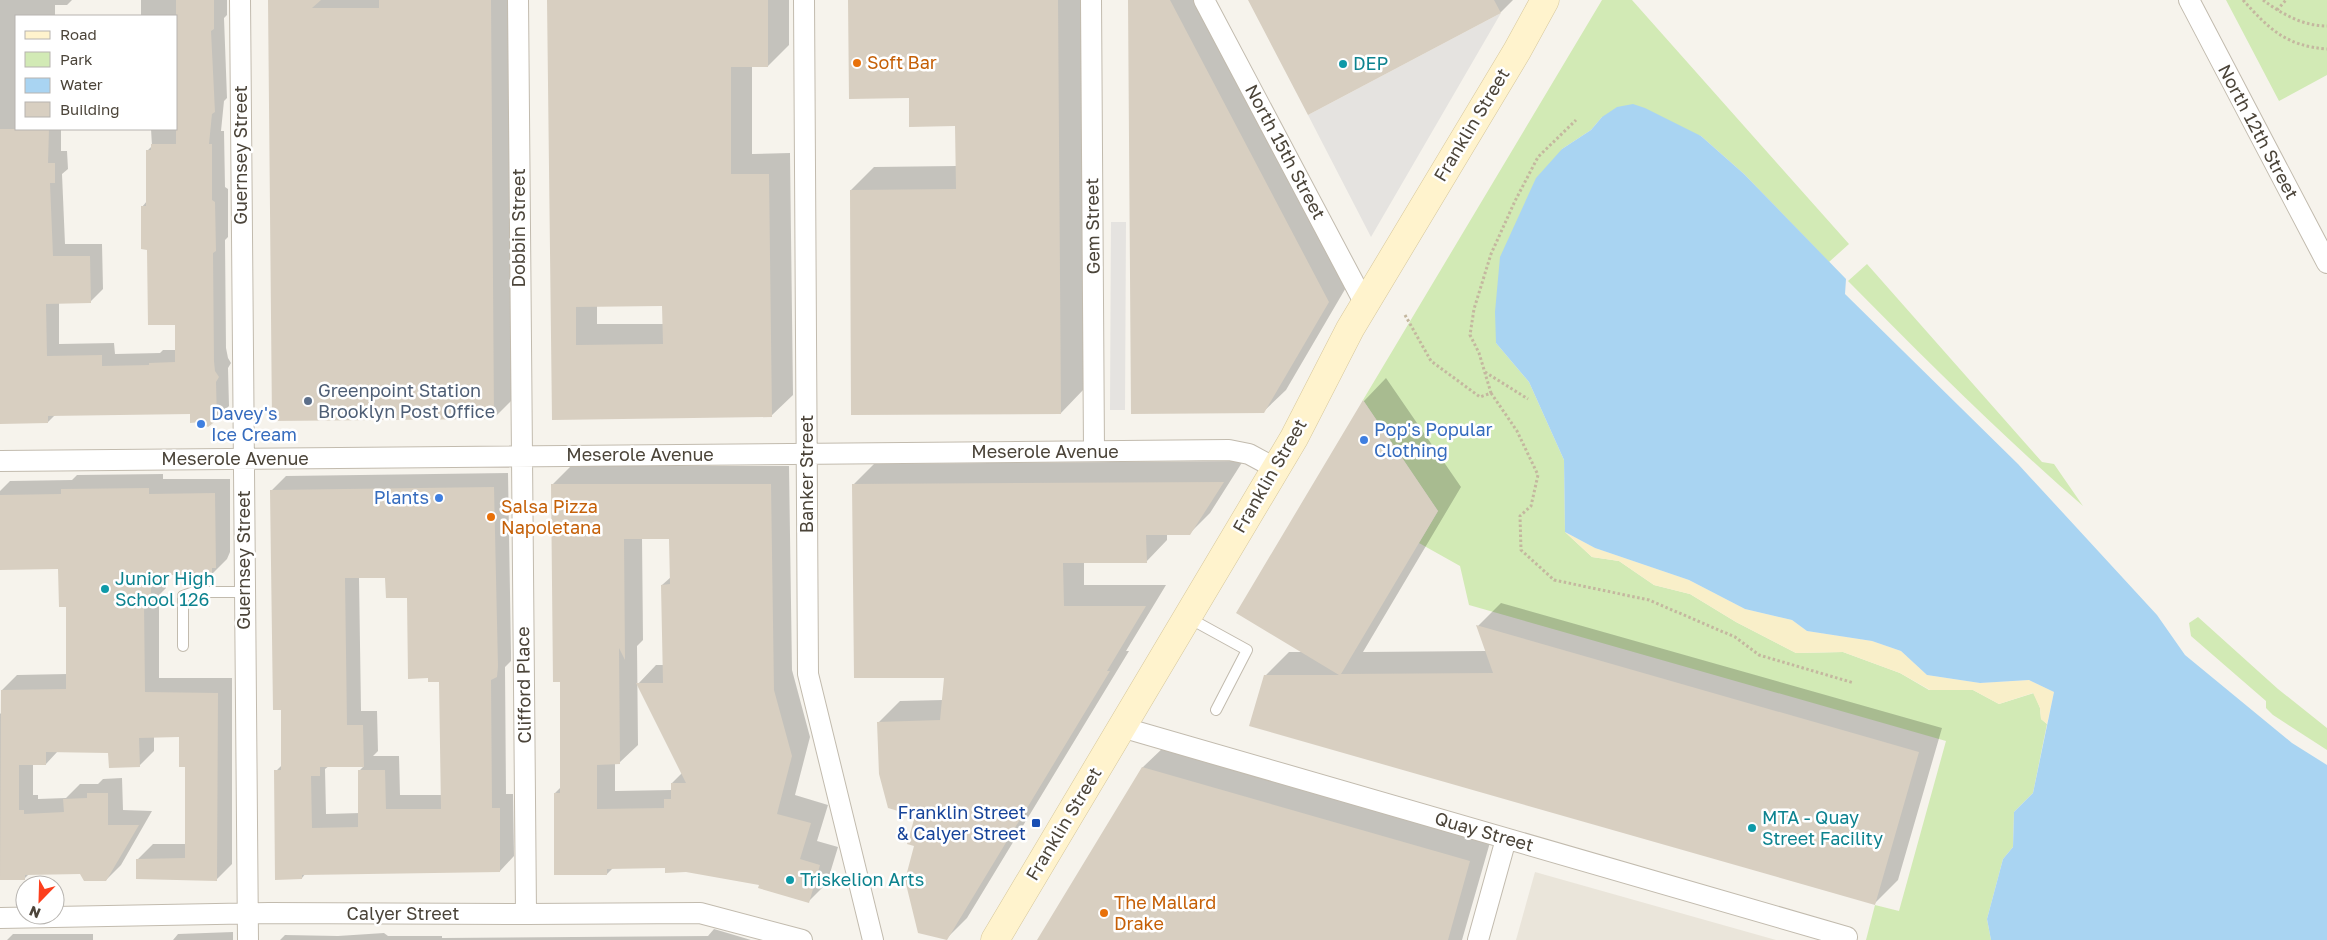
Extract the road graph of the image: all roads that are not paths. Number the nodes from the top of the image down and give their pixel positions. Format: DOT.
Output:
graph roads {
  1 [pos="240,0"];
  2 [pos="518,0"];
  3 [pos="804,0"];
  4 [pos="1091,0"];
  5 [pos="1204,0"];
  6 [pos="2189,0"];
  7 [pos="1539,3"];
  8 [pos="2327,264"];
  9 [pos="1365,304"];
  10 [pos="1094,451"];
  11 [pos="806,454"];
  12 [pos="522,456"];
  13 [pos="244,459"];
  14 [pos="0,461"];
  15 [pos="1275,468"];
  16 [pos="245,592"];
  17 [pos="1187,617"];
  18 [pos="183,646"];
  19 [pos="1216,710"];
  20 [pos="1121,727"];
  21 [pos="1506,839"];
  22 [pos="248,913"];
  23 [pos="526,914"];
  24 [pos="0,918"];
  25 [pos="1847,938"];
  26 [pos="248,940"];
  27 [pos="802,940"];
  28 [pos="874,940"];
  29 [pos="995,940"];
  30 [pos="1478,940"];
  1 -- 13 [label="street, Guernsey Street"];
  2 -- 12 [label="street, Dobbin Street"];
  3 -- 11 [label="street, Banker Street"];
  4 -- 10 [label="street, Gem Street"];
  5 -- 9 [label="street, North 15th Street"];
  6 -- 8 [label="street, North 12th Street"];
  7 -- 9 [label="main road, Franklin Street"];
  9 -- 15 [label="main road, Franklin Street"];
  10 -- 11 [label="street, Meserole Avenue"];
  10 -- 15 [label="street, Meserole Avenue"];
  11 -- 12 [label="street, Meserole Avenue"];
  11 -- 28 [label="street, Banker Street"];
  12 -- 13 [label="street, Meserole Avenue"];
  12 -- 23 [label="street, Clifford Place"];
  13 -- 14 [label="street, Meserole Avenue"];
  13 -- 16 [label="street, Guernsey Street"];
  15 -- 17 [label="main road, Franklin Street"];
  16 -- 18 [label="lane"];
  16 -- 22 [label="street, Guernsey Street"];
  17 -- 19 [label="lane"];
  17 -- 20 [label="main road, Franklin Street"];
  20 -- 21 [label="street, Quay Street"];
  20 -- 29 [label="main road, Franklin Street"];
  21 -- 25 [label="street, Quay Street"];
  21 -- 30 [label="street"];
  22 -- 23 [label="street, Calyer Street"];
  22 -- 24 [label="street, Calyer Street"];
  22 -- 26 [label="street, Guernsey Street"];
  23 -- 27 [label="street, Calyer Street"];
}
